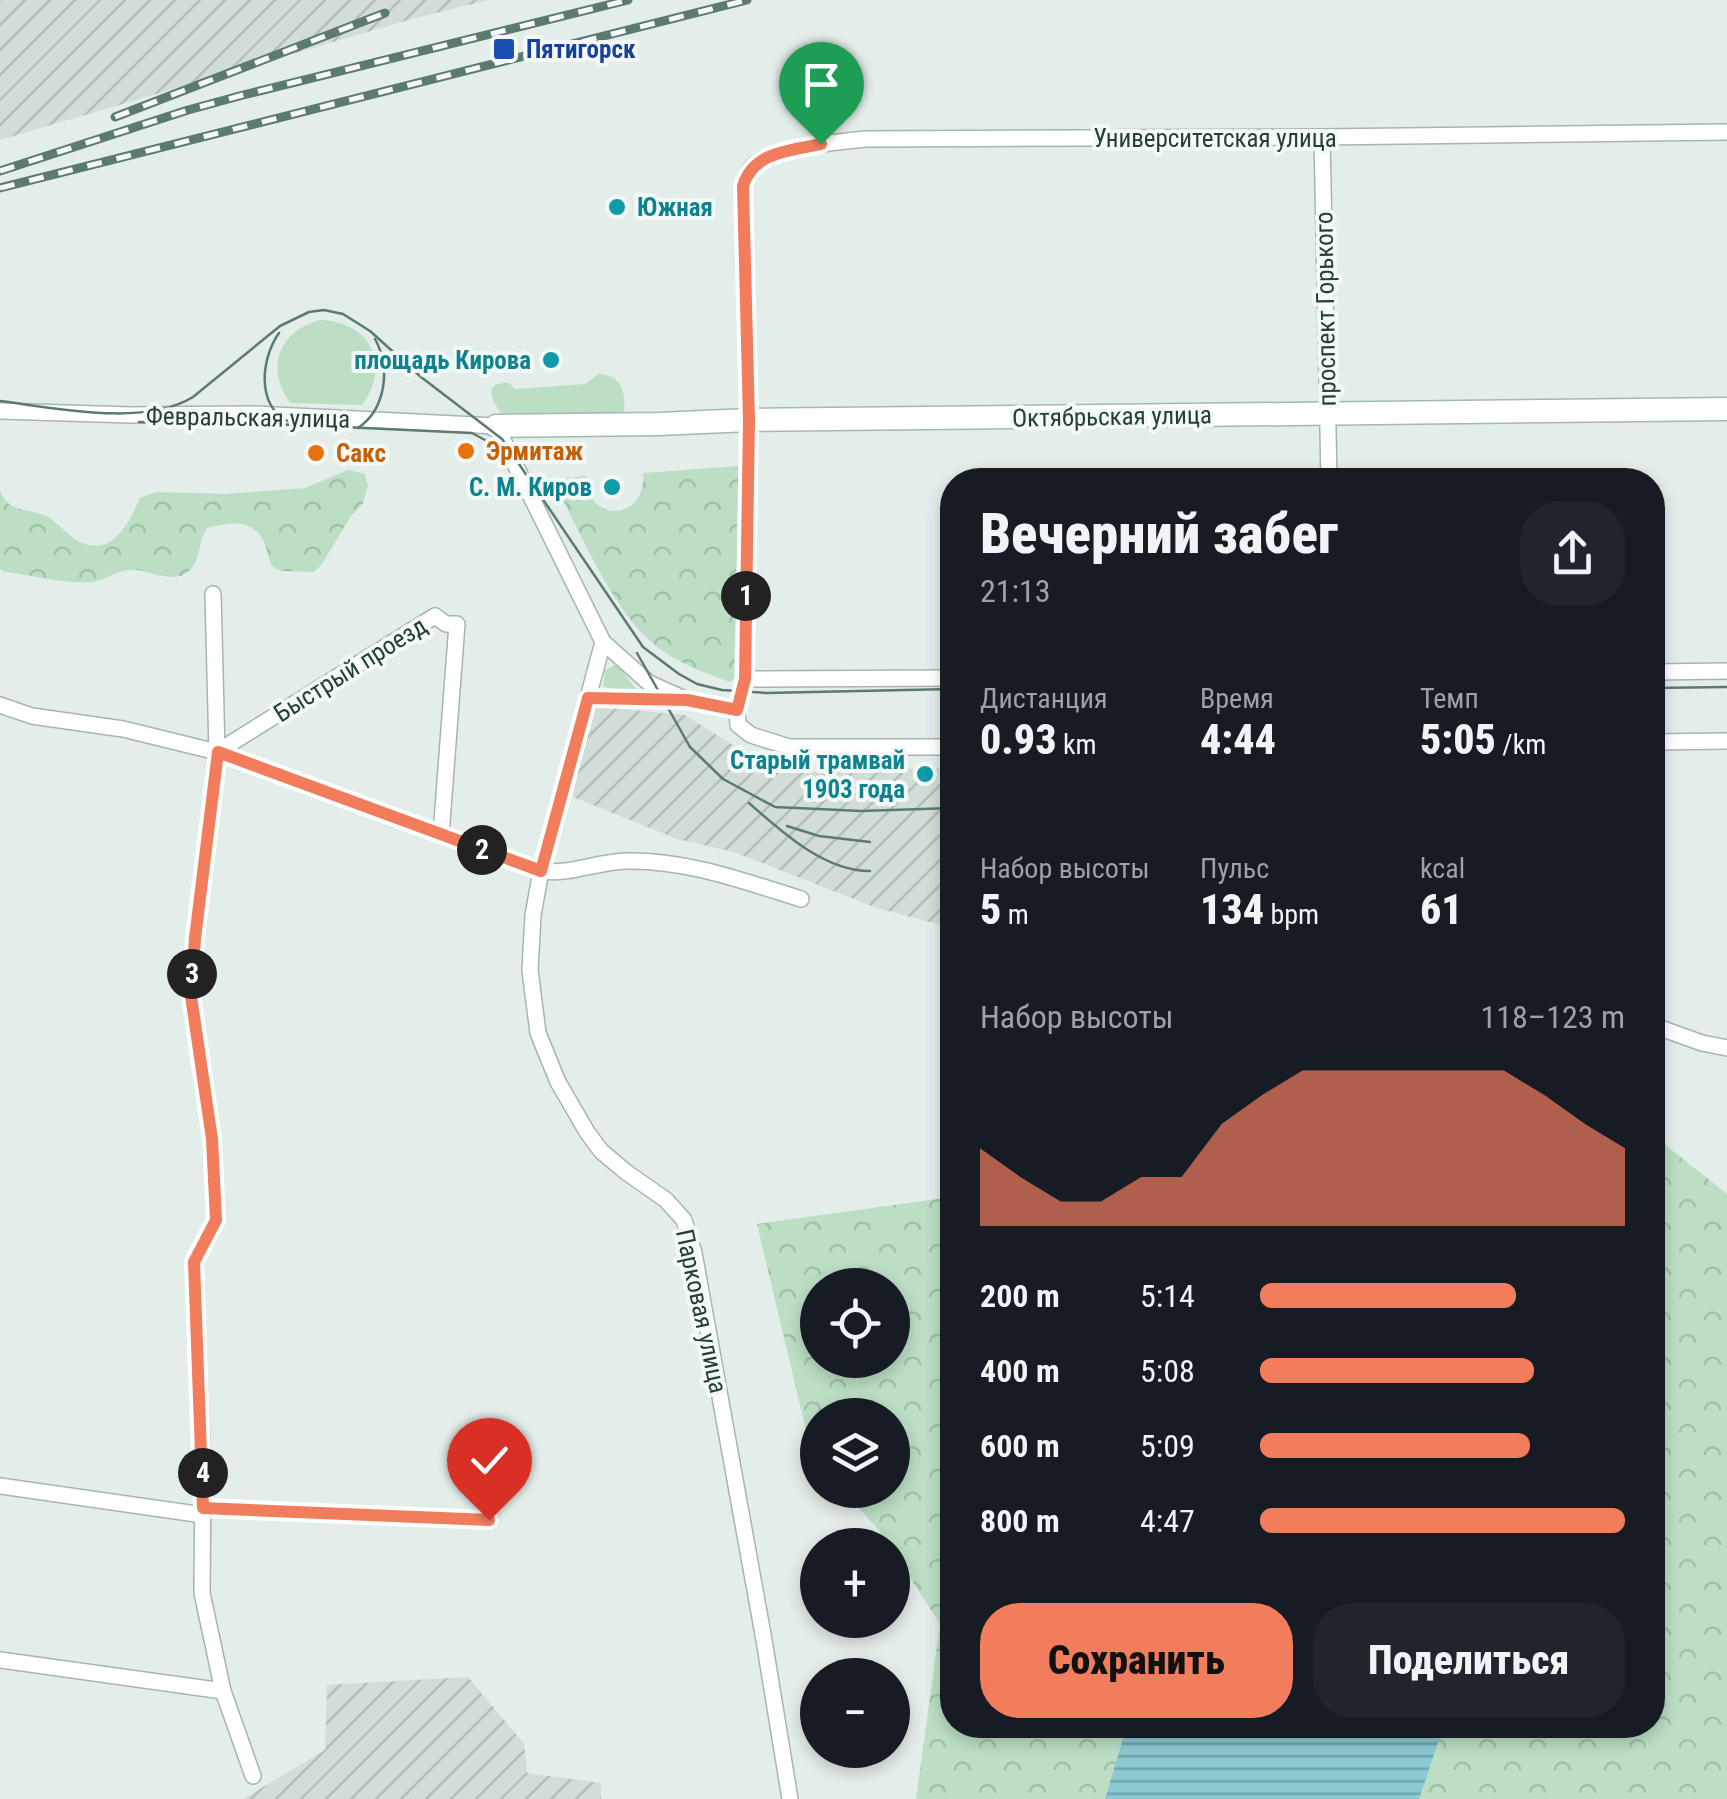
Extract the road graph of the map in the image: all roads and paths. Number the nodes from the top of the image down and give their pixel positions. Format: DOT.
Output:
graph roads {
  1 [pos="1727,132"];
  2 [pos="1322,137"];
  3 [pos="1727,410"];
  4 [pos="0,411"];
  5 [pos="1327,413"];
  6 [pos="749,420"];
  7 [pos="496,426"];
  8 [pos="1328,468"];
  9 [pos="213,594"];
  10 [pos="603,642"];
  11 [pos="1727,671"];
  12 [pos="1665,672"];
  13 [pos="940,678"];
  14 [pos="745,679"];
  15 [pos="588,698"];
  16 [pos="687,700"];
  17 [pos="0,704"];
  18 [pos="738,718"];
  19 [pos="1727,741"];
  20 [pos="1665,742"];
  21 [pos="940,747"];
  22 [pos="218,752"];
  23 [pos="441,835"];
  24 [pos="541,871"];
  25 [pos="800,899"];
  26 [pos="1665,1030"];
  27 [pos="1727,1048"];
  28 [pos="0,1486"];
  29 [pos="203,1511"];
  30 [pos="489,1520"];
  31 [pos="0,1660"];
  32 [pos="223,1691"];
  33 [pos="253,1776"];
  34 [pos="790,1799"];
  1 -- 2 [label="street, Университетская улица"];
  2 -- 5 [label="street, проспект Горького"];
  2 -- 6 [label="street, Университетская улица"];
  3 -- 5 [label="street, Октябрьская улица"];
  4 -- 7 [label="street, Февральская улица"];
  5 -- 6 [label="street, Октябрьская улица"];
  5 -- 8 [label="street, проспект Горького"];
  6 -- 7 [label="street, Октябрьская улица"];
  6 -- 14 [label="street"];
  7 -- 10 [label="street"];
  9 -- 22 [label="street"];
  10 -- 15 [label="street, Парковая улица"];
  10 -- 16 [label="street"];
  11 -- 12 [label="street"];
  13 -- 14 [label="street"];
  14 -- 18 [label="street"];
  15 -- 16 [label="street"];
  15 -- 24 [label="street, Парковая улица"];
  16 -- 18 [label="street"];
  17 -- 22 [label="street"];
  18 -- 21 [label="street"];
  19 -- 20 [label="street"];
  22 -- 23 [label="street"];
  22 -- 23 [label="street, Быстрый проезд"];
  22 -- 29 [label="street"];
  23 -- 24 [label="street"];
  24 -- 25 [label="street"];
  24 -- 34 [label="street, Парковая улица"];
  26 -- 27 [label="street"];
  28 -- 29 [label="street"];
  29 -- 30 [label="street"];
  29 -- 32 [label="street"];
  31 -- 32 [label="street"];
  32 -- 33 [label="street"];
}
